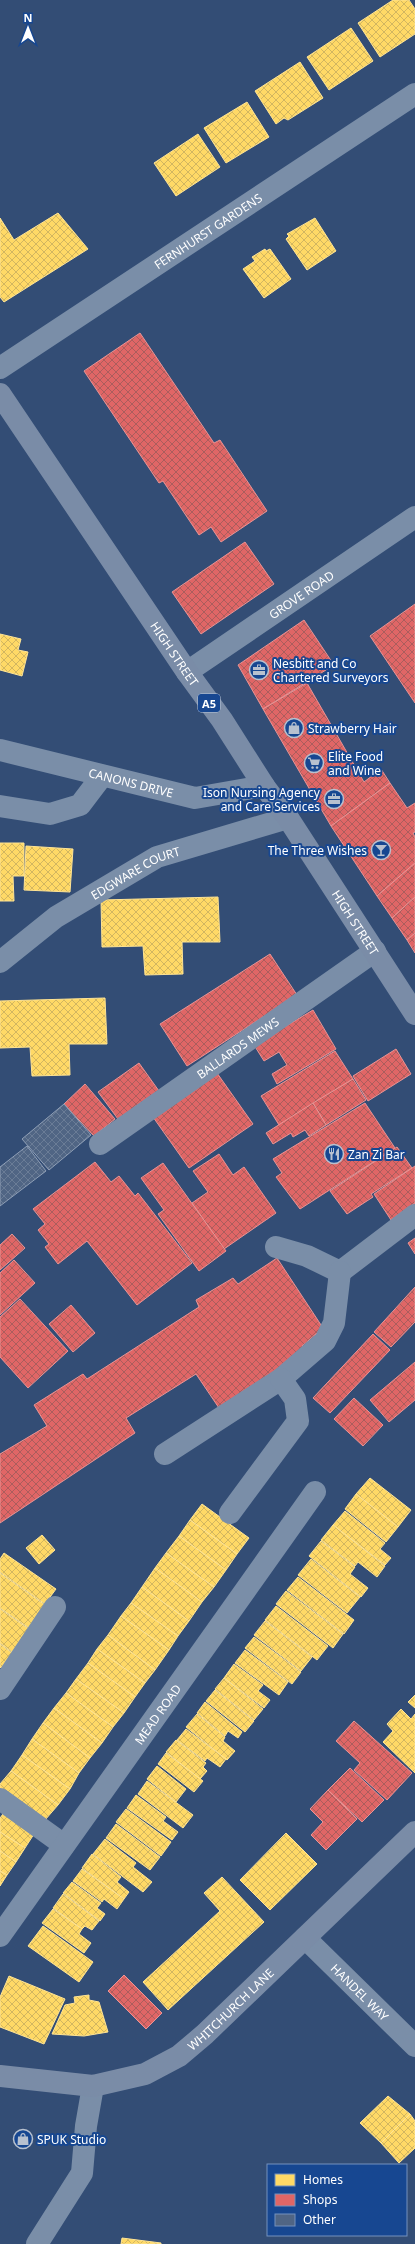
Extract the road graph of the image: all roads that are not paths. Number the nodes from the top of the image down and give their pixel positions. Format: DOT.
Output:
graph roads {
  1 [pos="415,94"];
  2 [pos="0,368"];
  3 [pos="0,394"];
  4 [pos="415,517"];
  5 [pos="187,672"];
  6 [pos="0,750"];
  7 [pos="102,776"];
  8 [pos="264,786"];
  9 [pos="0,806"];
  10 [pos="288,818"];
  11 [pos="374,951"];
  12 [pos="0,962"];
  13 [pos="414,1012"];
  14 [pos="100,1144"];
  15 [pos="415,1215"];
  16 [pos="276,1247"];
  17 [pos="340,1272"];
  18 [pos="281,1379"];
  19 [pos="165,1454"];
  20 [pos="315,1492"];
  21 [pos="230,1513"];
  22 [pos="55,1607"];
  23 [pos="0,1689"];
  24 [pos="0,1799"];
  25 [pos="415,1832"];
  26 [pos="64,1845"];
  27 [pos="0,1936"];
  28 [pos="305,1938"];
  29 [pos="415,2046"];
  30 [pos="0,2076"];
  31 [pos="93,2086"];
  32 [pos="37,2244"];
  1 -- 2 [label="street, FERNHURST GARDENS"];
  3 -- 5 [label="main road, HIGH STREET / A5"];
  4 -- 5 [label="street, GROVE ROAD"];
  5 -- 8 [label="main road, HIGH STREET / A5"];
  6 -- 7 [label="street, CANONS DRIVE"];
  7 -- 8 [label="street, CANONS DRIVE"];
  7 -- 9 [label="street"];
  8 -- 10 [label="main road, HIGH STREET / A5"];
  10 -- 11 [label="main road, HIGH STREET / A5"];
  10 -- 12 [label="street, EDGWARE COURT"];
  11 -- 13 [label="main road, HIGH STREET / A5"];
  11 -- 14 [label="street, BALLARDS MEWS"];
  15 -- 17 [label="street"];
  16 -- 17 [label="street"];
  17 -- 18 [label="street"];
  18 -- 19 [label="street"];
  18 -- 21 [label="street"];
  20 -- 26 [label="street, MEAD ROAD"];
  22 -- 23 [label="street"];
  24 -- 26 [label="street"];
  25 -- 28 [label="main road, WHITCHURCH LANE"];
  26 -- 27 [label="street, MEAD ROAD"];
  28 -- 29 [label="street, HANDEL WAY"];
  28 -- 31 [label="main road, WHITCHURCH LANE"];
  30 -- 31 [label="main road, WHITCHURCH LANE"];
  31 -- 32 [label="street"];
}
